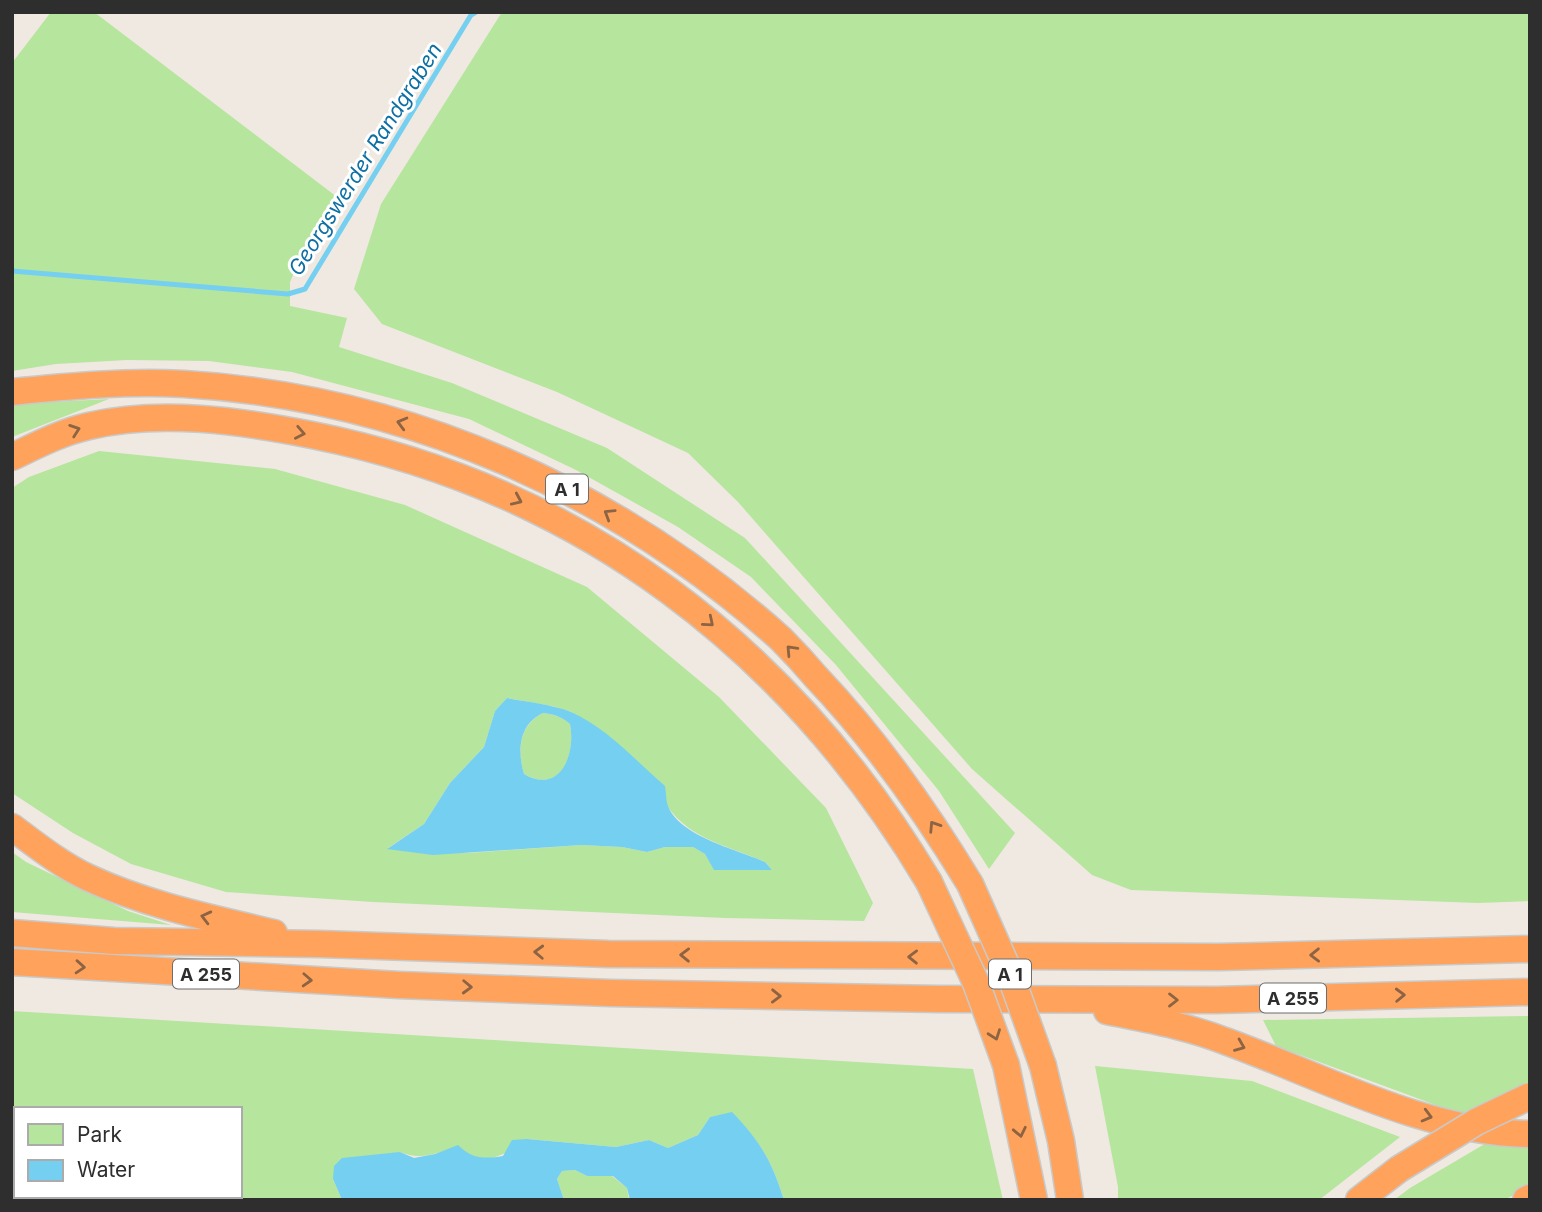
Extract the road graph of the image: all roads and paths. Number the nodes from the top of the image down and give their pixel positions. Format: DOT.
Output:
graph roads {
  1 [pos="12,392"];
  2 [pos="12,457"];
  3 [pos="12,827"];
  4 [pos="12,933"];
  5 [pos="320,944"];
  6 [pos="1530,949"];
  7 [pos="12,962"];
  8 [pos="1530,992"];
  9 [pos="1055,999"];
  10 [pos="1530,1096"];
  11 [pos="1530,1134"];
  12 [pos="1034,1200"];
  13 [pos="1070,1200"];
  14 [pos="1359,1200"];
  13 -- 1 [label="highway, A 1, one-way, bridge"];
  2 -- 12 [label="highway, one-way, bridge"];
  5 -- 3 [label="highway, one-way"];
  4 -- 5 [label="highway, A 255"];
  6 -- 5 [label="highway, A 255, one-way"];
  7 -- 9 [label="highway, A 255, one-way"];
  9 -- 8 [label="highway, A 255, one-way"];
  9 -- 11 [label="highway, one-way"];
  10 -- 14 [label="highway, bridge"];
}
